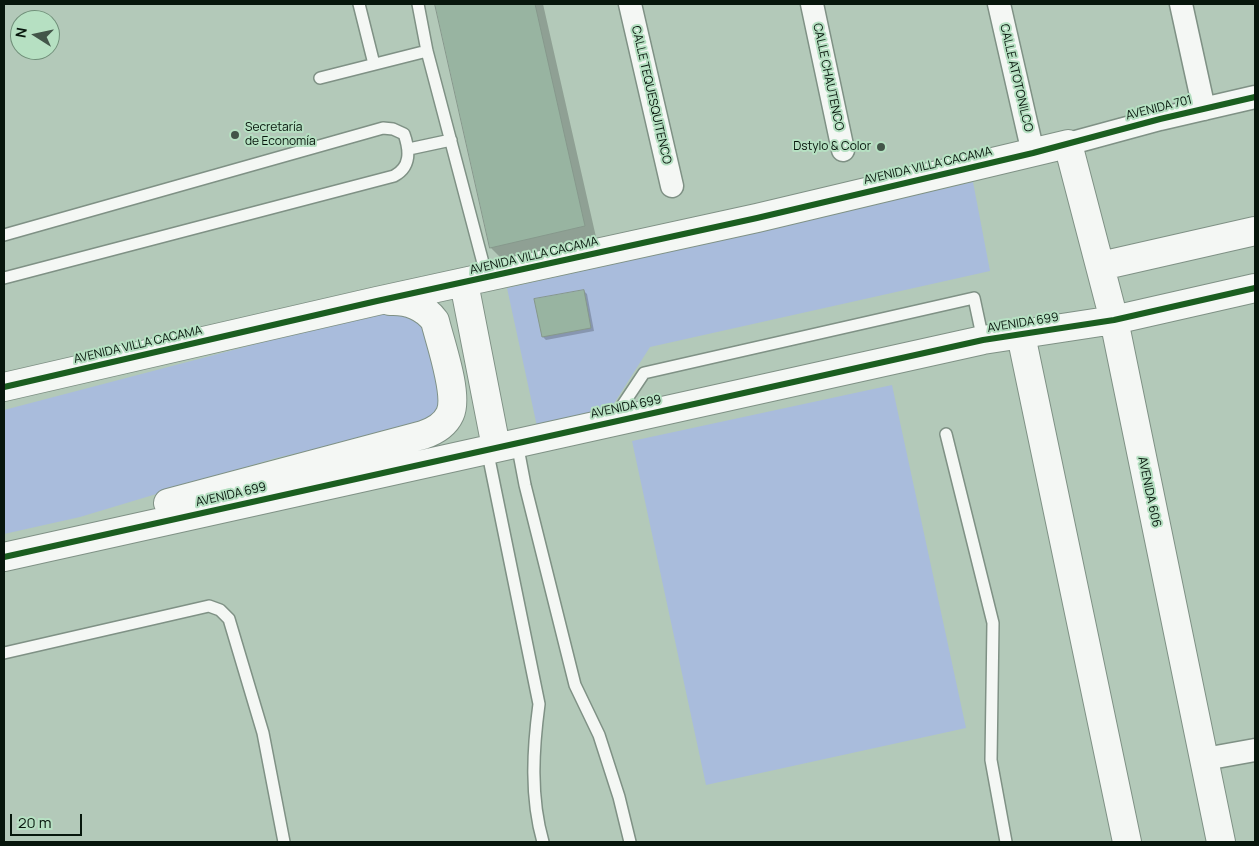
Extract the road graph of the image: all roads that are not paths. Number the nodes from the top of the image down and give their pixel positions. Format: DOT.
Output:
graph roads {
  1 [pos="359,4"];
  2 [pos="418,4"];
  3 [pos="630,4"];
  4 [pos="812,4"];
  5 [pos="1181,4"];
  6 [pos="1004,5"];
  7 [pos="427,51"];
  8 [pos="374,64"];
  9 [pos="320,78"];
  10 [pos="1255,97"];
  11 [pos="1204,109"];
  12 [pos="451,140"];
  13 [pos="1068,144"];
  14 [pos="409,149"];
  15 [pos="843,150"];
  16 [pos="1033,153"];
  17 [pos="672,186"];
  18 [pos="1255,231"];
  19 [pos="4,235"];
  20 [pos="1101,266"];
  21 [pos="4,278"];
  22 [pos="476,281"];
  23 [pos="1255,288"];
  24 [pos="377,301"];
  25 [pos="1114,320"];
  26 [pos="1021,335"];
  27 [pos="983,340"];
  28 [pos="4,387"];
  29 [pos="612,422"];
  30 [pos="946,434"];
  31 [pos="500,446"];
  32 [pos="94,538"];
  33 [pos="4,557"];
  34 [pos="4,652"];
  35 [pos="1255,750"];
  36 [pos="1205,759"];
  37 [pos="284,842"];
  38 [pos="542,842"];
  39 [pos="630,842"];
  40 [pos="1006,842"];
  41 [pos="1127,842"];
  42 [pos="1221,842"];
  1 -- 8 [label="lane"];
  2 -- 7 [label="lane"];
  3 -- 17 [label="street, CALLE TEQUESQUITENCO"];
  4 -- 15 [label="street, CALLE CHAUTENCO"];
  5 -- 11 [label="street"];
  6 -- 16 [label="street, CALLE ATOTONILCO"];
  7 -- 8 [label="lane"];
  7 -- 12 [label="lane"];
  8 -- 9 [label="lane"];
  10 -- 11 [label="street, AVENIDA 701"];
  11 -- 13 [label="street, AVENIDA 701"];
  12 -- 14 [label="lane"];
  12 -- 22 [label="lane"];
  13 -- 16 [label="street, AVENIDA VILLA CACAMA"];
  13 -- 20 [label="street, AVENIDA 606"];
  14 -- 19 [label="lane"];
  14 -- 21 [label="lane"];
  16 -- 22 [label="street, AVENIDA VILLA CACAMA"];
  18 -- 20 [label="street"];
  20 -- 25 [label="street, AVENIDA 606"];
  22 -- 24 [label="street, AVENIDA VILLA CACAMA"];
  22 -- 31 [label="street"];
  23 -- 25 [label="street, AVENIDA 699"];
  24 -- 28 [label="street, AVENIDA VILLA CACAMA"];
  24 -- 32 [label="street"];
  25 -- 26 [label="street, AVENIDA 699"];
  25 -- 36 [label="street, AVENIDA 606"];
  26 -- 27 [label="street, AVENIDA 699"];
  26 -- 41 [label="street"];
  27 -- 29 [label="street, AVENIDA 699"];
  27 -- 29 [label="lane"];
  29 -- 31 [label="street, AVENIDA 699"];
  30 -- 40 [label="lane"];
  31 -- 32 [label="street, AVENIDA 699"];
  31 -- 38 [label="lane"];
  31 -- 39 [label="lane"];
  32 -- 33 [label="street, AVENIDA 699"];
  34 -- 37 [label="lane"];
  35 -- 36 [label="street"];
  36 -- 42 [label="street, AVENIDA 606"];
}
